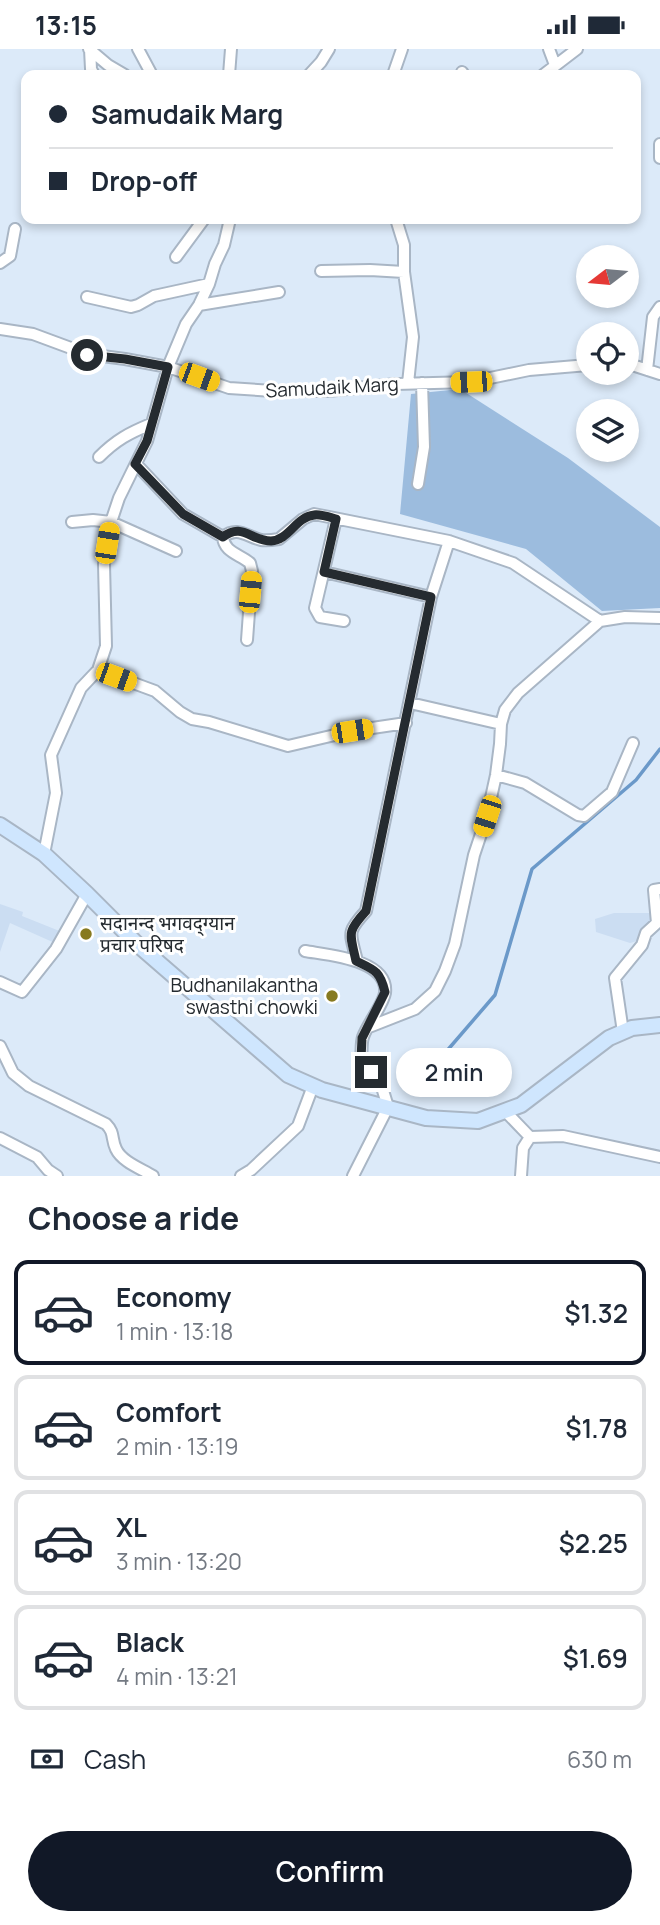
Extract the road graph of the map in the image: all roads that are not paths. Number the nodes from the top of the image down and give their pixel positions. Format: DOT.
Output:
graph roads {
  1 [pos="90,49"];
  2 [pos="138,49"];
  3 [pos="231,49"];
  4 [pos="329,49"];
  5 [pos="402,49"];
  6 [pos="549,49"];
  7 [pos="578,49"];
  8 [pos="555,65"];
  9 [pos="92,70"];
  10 [pos="116,70"];
  11 [pos="149,70"];
  12 [pos="229,70"];
  13 [pos="314,70"];
  14 [pos="395,70"];
  15 [pos="549,70"];
  16 [pos="660,144"];
  17 [pos="660,158"];
  18 [pos="200,224"];
  19 [pos="229,224"];
  20 [pos="398,224"];
  21 [pos="15,229"];
  22 [pos="176,257"];
  23 [pos="0,263"];
  24 [pos="321,271"];
  25 [pos="404,272"];
  26 [pos="209,284"];
  27 [pos="279,292"];
  28 [pos="87,297"];
  29 [pos="199,305"];
  30 [pos="660,307"];
  31 [pos="0,329"];
  32 [pos="576,366"];
  33 [pos="168,367"];
  34 [pos="639,367"];
  35 [pos="647,370"];
  36 [pos="660,374"];
  37 [pos="408,383"];
  38 [pos="422,383"];
  39 [pos="151,424"];
  40 [pos="99,457"];
  41 [pos="135,464"];
  42 [pos="418,484"];
  43 [pos="336,519"];
  44 [pos="72,522"];
  45 [pos="111,522"];
  46 [pos="223,537"];
  47 [pos="449,541"];
  48 [pos="176,551"];
  49 [pos="324,572"];
  50 [pos="431,597"];
  51 [pos="660,618"];
  52 [pos="344,621"];
  53 [pos="600,621"];
  54 [pos="247,640"];
  55 [pos="98,670"];
  56 [pos="410,703"];
  57 [pos="406,723"];
  58 [pos="501,725"];
  59 [pos="633,743"];
  60 [pos="496,775"];
  61 [pos="0,825"];
  62 [pos="44,854"];
  63 [pos="660,889"];
  64 [pos="87,894"];
  65 [pos="305,951"];
  66 [pos="356,961"];
  67 [pos="0,982"];
  68 [pos="660,1025"];
  69 [pos="369,1027"];
  70 [pos="623,1032"];
  71 [pos="0,1047"];
  72 [pos="313,1086"];
  73 [pos="388,1107"];
  74 [pos="505,1111"];
  75 [pos="530,1137"];
  76 [pos="0,1138"];
  77 [pos="660,1157"];
  78 [pos="57,1176"];
  79 [pos="153,1176"];
  80 [pos="242,1176"];
  81 [pos="353,1176"];
  82 [pos="521,1176"];
  1 -- 9 [label="street"];
  1 -- 10 [label="street"];
  2 -- 11 [label="street"];
  3 -- 12 [label="street"];
  4 -- 13 [label="street"];
  5 -- 14 [label="street"];
  6 -- 8 [label="street"];
  7 -- 8 [label="street"];
  8 -- 15 [label="street"];
  16 -- 17 [label="street"];
  18 -- 22 [label="street"];
  19 -- 26 [label="street"];
  20 -- 25 [label="street"];
  21 -- 23 [label="street"];
  24 -- 25 [label="street"];
  25 -- 37 [label="street"];
  26 -- 28 [label="street"];
  26 -- 29 [label="street"];
  27 -- 29 [label="street"];
  29 -- 33 [label="street"];
  30 -- 35 [label="street"];
  31 -- 33 [label="street, Samudaik Marg"];
  32 -- 38 [label="street, Samudaik Marg"];
  33 -- 37 [label="street, Samudaik Marg"];
  33 -- 39 [label="street"];
  34 -- 35 [label="street"];
  35 -- 36 [label="street"];
  37 -- 38 [label="street, Samudaik Marg"];
  38 -- 42 [label="street"];
  39 -- 40 [label="street"];
  39 -- 41 [label="street"];
  41 -- 45 [label="street"];
  41 -- 46 [label="street"];
  43 -- 46 [label="street"];
  43 -- 47 [label="street"];
  43 -- 49 [label="street"];
  44 -- 45 [label="street"];
  45 -- 48 [label="street"];
  45 -- 55 [label="street"];
  46 -- 54 [label="street"];
  47 -- 50 [label="street"];
  47 -- 53 [label="street"];
  49 -- 50 [label="street"];
  49 -- 52 [label="street"];
  50 -- 56 [label="street"];
  51 -- 53 [label="street"];
  53 -- 58 [label="street"];
  55 -- 57 [label="street"];
  55 -- 62 [label="street"];
  56 -- 57 [label="street"];
  56 -- 58 [label="street"];
  57 -- 66 [label="street"];
  58 -- 60 [label="street"];
  59 -- 60 [label="street"];
  60 -- 69 [label="street"];
  61 -- 62 [label="main road"];
  62 -- 64 [label="main road"];
  63 -- 70 [label="street"];
  64 -- 67 [label="street"];
  64 -- 72 [label="main road"];
  65 -- 66 [label="street"];
  66 -- 69 [label="street"];
  68 -- 70 [label="main road"];
  69 -- 73 [label="street"];
  70 -- 74 [label="main road"];
  71 -- 79 [label="street"];
  72 -- 73 [label="main road"];
  72 -- 80 [label="street"];
  73 -- 74 [label="main road"];
  73 -- 81 [label="street"];
  74 -- 75 [label="street"];
  75 -- 77 [label="street"];
  75 -- 82 [label="street"];
  76 -- 78 [label="street"];
}
